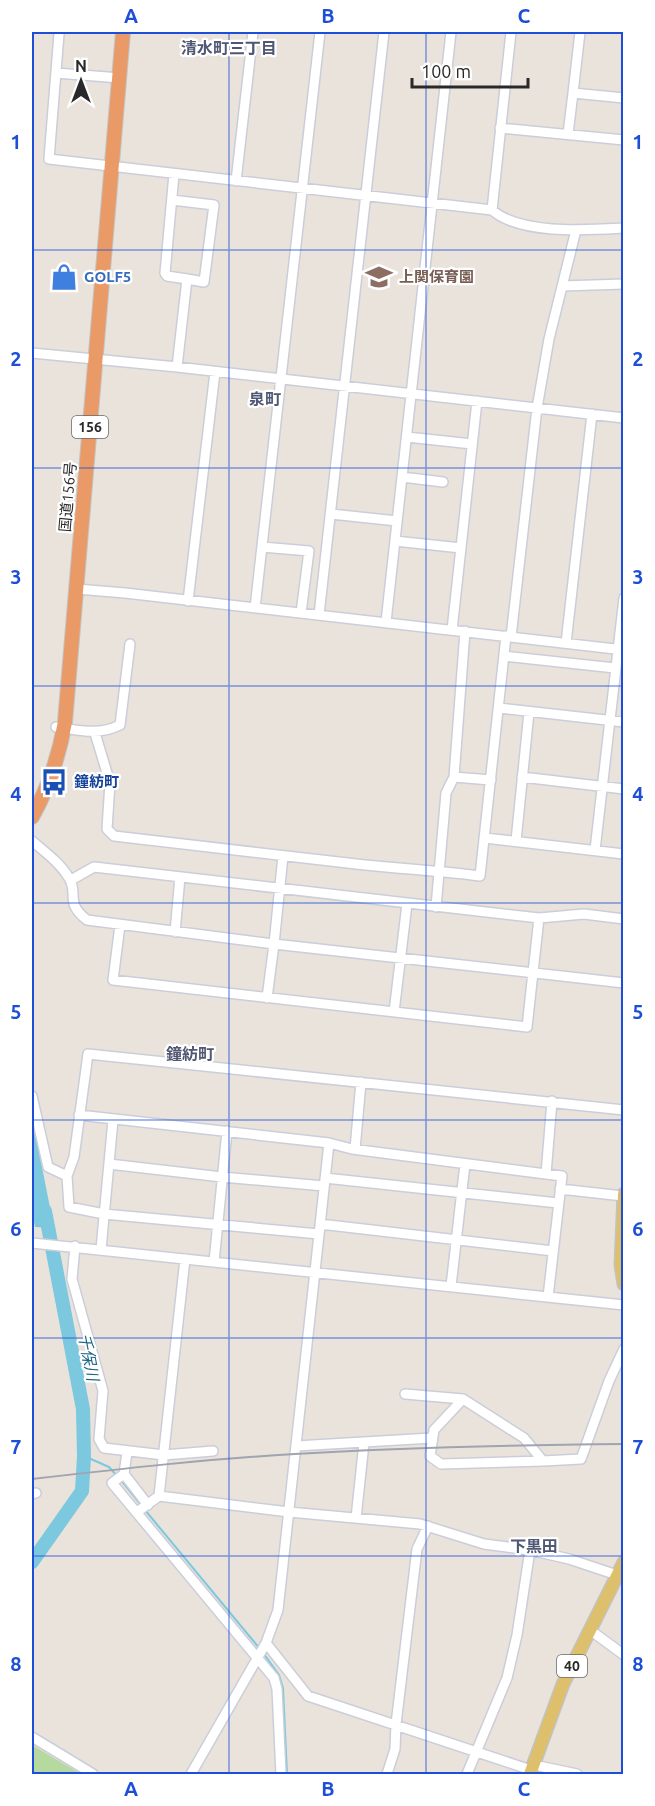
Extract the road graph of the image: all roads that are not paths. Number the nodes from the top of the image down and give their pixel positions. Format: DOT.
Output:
graph roads {
  1 [pos="115,32"];
  2 [pos="123,32"];
  3 [pos="253,32"];
  4 [pos="320,32"];
  5 [pos="384,32"];
  6 [pos="451,32"];
  7 [pos="511,32"];
  8 [pos="580,32"];
  9 [pos="59,34"];
  10 [pos="56,73"];
  11 [pos="116,78"];
  12 [pos="573,93"];
  13 [pos="624,98"];
  14 [pos="501,128"];
  15 [pos="568,134"];
  16 [pos="624,140"];
  17 [pos="108,166"];
  18 [pos="174,174"];
  19 [pos="236,181"];
  20 [pos="302,188"];
  21 [pos="366,195"];
  22 [pos="172,200"];
  23 [pos="432,203"];
  24 [pos="492,210"];
  25 [pos="624,228"];
  26 [pos="576,230"];
  27 [pos="187,279"];
  28 [pos="624,284"];
  29 [pos="562,286"];
  30 [pos="32,352"];
  31 [pos="92,359"];
  32 [pos="177,367"];
  33 [pos="215,372"];
  34 [pos="280,379"];
  35 [pos="345,386"];
  36 [pos="412,393"];
  37 [pos="477,401"];
  38 [pos="537,408"];
  39 [pos="592,414"];
  40 [pos="624,418"];
  41 [pos="406,437"];
  42 [pos="472,444"];
  43 [pos="402,477"];
  44 [pos="443,482"];
  45 [pos="331,514"];
  46 [pos="397,521"];
  47 [pos="395,541"];
  48 [pos="262,547"];
  49 [pos="461,548"];
  50 [pos="77,590"];
  51 [pos="624,598"];
  52 [pos="188,601"];
  53 [pos="255,608"];
  54 [pos="301,613"];
  55 [pos="320,615"];
  56 [pos="386,622"];
  57 [pos="452,630"];
  58 [pos="465,631"];
  59 [pos="509,636"];
  60 [pos="566,643"];
  61 [pos="130,644"];
  62 [pos="620,649"];
  63 [pos="504,656"];
  64 [pos="615,668"];
  65 [pos="498,708"];
  66 [pos="529,712"];
  67 [pos="611,720"];
  68 [pos="624,722"];
  69 [pos="60,728"];
  70 [pos="95,733"];
  71 [pos="454,777"];
  72 [pos="522,777"];
  73 [pos="491,780"];
  74 [pos="603,786"];
  75 [pos="624,789"];
  76 [pos="32,802"];
  77 [pos="32,816"];
  78 [pos="485,838"];
  79 [pos="32,841"];
  80 [pos="516,841"];
  81 [pos="595,850"];
  82 [pos="624,854"];
  83 [pos="284,856"];
  84 [pos="440,870"];
  85 [pos="180,877"];
  86 [pos="71,880"];
  87 [pos="280,889"];
  88 [pos="407,903"];
  89 [pos="436,907"];
  90 [pos="539,918"];
  91 [pos="624,919"];
  92 [pos="120,925"];
  93 [pos="175,932"];
  94 [pos="274,944"];
  95 [pos="400,958"];
  96 [pos="533,973"];
  97 [pos="624,983"];
  98 [pos="267,998"];
  99 [pos="394,1012"];
  100 [pos="361,1082"];
  101 [pos="32,1096"];
  102 [pos="552,1101"];
  103 [pos="624,1110"];
  104 [pos="79,1115"];
  105 [pos="113,1120"];
  106 [pos="227,1131"];
  107 [pos="329,1143"];
  108 [pos="355,1149"];
  109 [pos="109,1164"];
  110 [pos="465,1164"];
  111 [pos="546,1174"];
  112 [pos="67,1176"];
  113 [pos="222,1177"];
  114 [pos="325,1182"];
  115 [pos="560,1189"];
  116 [pos="461,1194"];
  117 [pos="623,1195"];
  118 [pos="558,1203"];
  119 [pos="104,1214"];
  120 [pos="218,1224"];
  121 [pos="320,1229"];
  122 [pos="457,1239"];
  123 [pos="33,1243"];
  124 [pos="70,1246"];
  125 [pos="101,1249"];
  126 [pos="553,1251"];
  127 [pos="185,1259"];
  128 [pos="214,1262"];
  129 [pos="315,1273"];
  130 [pos="624,1284"];
  131 [pos="451,1286"];
  132 [pos="548,1298"];
  133 [pos="624,1305"];
  134 [pos="624,1349"];
  135 [pos="405,1394"];
  136 [pos="463,1399"];
  137 [pos="432,1438"];
  138 [pos="364,1443"];
  139 [pos="296,1446"];
  140 [pos="213,1451"];
  141 [pos="127,1452"];
  142 [pos="164,1455"];
  143 [pos="543,1461"];
  144 [pos="124,1474"];
  145 [pos="159,1496"];
  146 [pos="148,1505"];
  147 [pos="137,1512"];
  148 [pos="289,1512"];
  149 [pos="356,1518"];
  150 [pos="428,1526"];
  151 [pos="530,1550"];
  152 [pos="624,1562"];
  153 [pos="617,1575"];
  154 [pos="590,1630"];
  155 [pos="262,1650"];
  156 [pos="624,1655"];
  157 [pos="396,1724"];
  158 [pos="32,1737"];
  159 [pos="476,1752"];
  160 [pos="532,1770"];
  161 [pos="93,1774"];
  162 [pos="191,1774"];
  163 [pos="281,1774"];
  164 [pos="387,1774"];
  165 [pos="467,1774"];
  166 [pos="577,1774"];
  1 -- 11 [label="highway, 国道156号 / 156"];
  2 -- 11 [label="highway, 国道156号 / 156"];
  3 -- 19 [label="street"];
  4 -- 20 [label="street"];
  5 -- 21 [label="street"];
  6 -- 23 [label="street"];
  7 -- 14 [label="street"];
  8 -- 12 [label="street"];
  9 -- 10 [label="street"];
  10 -- 11 [label="street"];
  10 -- 17 [label="street"];
  11 -- 17 [label="highway, 国道156号 / 156"];
  12 -- 13 [label="street"];
  12 -- 15 [label="street"];
  14 -- 15 [label="street"];
  14 -- 24 [label="street"];
  15 -- 16 [label="street"];
  17 -- 18 [label="street"];
  17 -- 31 [label="highway, 国道156号 / 156"];
  18 -- 19 [label="street"];
  18 -- 22 [label="street"];
  19 -- 20 [label="street"];
  20 -- 21 [label="street"];
  20 -- 34 [label="street"];
  21 -- 23 [label="street"];
  21 -- 35 [label="street"];
  22 -- 27 [label="street"];
  22 -- 27 [label="street"];
  23 -- 24 [label="street"];
  23 -- 36 [label="street"];
  24 -- 26 [label="street"];
  25 -- 26 [label="street"];
  26 -- 29 [label="street"];
  27 -- 32 [label="street"];
  28 -- 29 [label="street"];
  29 -- 38 [label="street"];
  30 -- 31 [label="street"];
  31 -- 32 [label="street"];
  31 -- 50 [label="highway, 国道156号 / 156"];
  31 -- 69 [label="highway, 国道156号 / 156"];
  32 -- 33 [label="street"];
  33 -- 34 [label="street"];
  33 -- 52 [label="street"];
  34 -- 35 [label="street"];
  34 -- 48 [label="street"];
  35 -- 36 [label="street"];
  35 -- 45 [label="street"];
  36 -- 37 [label="street"];
  36 -- 41 [label="street"];
  37 -- 38 [label="street"];
  37 -- 42 [label="street"];
  38 -- 39 [label="street"];
  38 -- 59 [label="street"];
  39 -- 40 [label="street"];
  39 -- 60 [label="street"];
  41 -- 42 [label="street"];
  41 -- 43 [label="street"];
  42 -- 49 [label="street"];
  43 -- 44 [label="street"];
  43 -- 46 [label="street"];
  45 -- 46 [label="street"];
  45 -- 55 [label="street"];
  46 -- 47 [label="street"];
  47 -- 49 [label="street"];
  47 -- 56 [label="street"];
  48 -- 53 [label="street"];
  48 -- 54 [label="street"];
  49 -- 57 [label="street"];
  50 -- 52 [label="street"];
  50 -- 69 [label="highway, 国道156号 / 156"];
  51 -- 62 [label="street"];
  52 -- 53 [label="street"];
  53 -- 54 [label="street"];
  54 -- 55 [label="street"];
  55 -- 56 [label="street"];
  56 -- 57 [label="street"];
  57 -- 58 [label="street"];
  58 -- 59 [label="street"];
  58 -- 71 [label="street"];
  59 -- 60 [label="street"];
  59 -- 63 [label="street"];
  60 -- 62 [label="street"];
  61 -- 70 [label="street"];
  62 -- 64 [label="street"];
  63 -- 64 [label="street"];
  63 -- 65 [label="street"];
  64 -- 67 [label="street"];
  65 -- 66 [label="street"];
  65 -- 73 [label="street"];
  66 -- 67 [label="street"];
  66 -- 72 [label="street"];
  67 -- 68 [label="street"];
  67 -- 74 [label="street"];
  69 -- 70 [label="street"];
  69 -- 76 [label="highway, 国道156号 / 156"];
  69 -- 77 [label="highway, 国道156号 / 156"];
  70 -- 83 [label="street"];
  71 -- 73 [label="street"];
  71 -- 84 [label="street"];
  72 -- 74 [label="street"];
  72 -- 80 [label="street"];
  73 -- 78 [label="street"];
  74 -- 75 [label="street"];
  74 -- 81 [label="street"];
  78 -- 80 [label="street"];
  78 -- 84 [label="street"];
  79 -- 86 [label="street"];
  80 -- 81 [label="street"];
  81 -- 82 [label="street"];
  83 -- 84 [label="street"];
  83 -- 87 [label="street"];
  84 -- 89 [label="street"];
  85 -- 86 [label="street"];
  85 -- 87 [label="street"];
  85 -- 93 [label="street"];
  86 -- 92 [label="street"];
  87 -- 88 [label="street"];
  87 -- 94 [label="street"];
  88 -- 89 [label="street"];
  88 -- 95 [label="street"];
  89 -- 90 [label="street"];
  90 -- 91 [label="street"];
  90 -- 96 [label="street"];
  92 -- 93 [label="street"];
  92 -- 98 [label="street"];
  93 -- 94 [label="street"];
  94 -- 95 [label="street"];
  94 -- 98 [label="street"];
  95 -- 96 [label="street"];
  95 -- 99 [label="street"];
  96 -- 97 [label="street"];
  96 -- 99 [label="street"];
  98 -- 99 [label="street"];
  100 -- 102 [label="street"];
  100 -- 104 [label="street"];
  100 -- 108 [label="street"];
  101 -- 112 [label="street"];
  102 -- 103 [label="street"];
  102 -- 111 [label="street"];
  104 -- 105 [label="street"];
  104 -- 112 [label="street"];
  105 -- 106 [label="street"];
  105 -- 109 [label="street"];
  106 -- 107 [label="street"];
  106 -- 113 [label="street"];
  107 -- 108 [label="street"];
  107 -- 114 [label="street"];
  108 -- 110 [label="street"];
  109 -- 113 [label="street"];
  109 -- 119 [label="street"];
  110 -- 111 [label="street"];
  110 -- 116 [label="street"];
  111 -- 115 [label="street"];
  112 -- 119 [label="street"];
  113 -- 114 [label="street"];
  113 -- 120 [label="street"];
  114 -- 116 [label="street"];
  114 -- 121 [label="street"];
  115 -- 117 [label="street"];
  115 -- 118 [label="street"];
  116 -- 118 [label="street"];
  116 -- 122 [label="street"];
  117 -- 130 [label="main road"];
  118 -- 126 [label="street"];
  119 -- 120 [label="street"];
  119 -- 125 [label="street"];
  120 -- 121 [label="street"];
  120 -- 128 [label="street"];
  121 -- 122 [label="street"];
  121 -- 129 [label="street"];
  122 -- 126 [label="street"];
  122 -- 131 [label="street"];
  123 -- 124 [label="street"];
  124 -- 125 [label="street"];
  124 -- 141 [label="street"];
  125 -- 127 [label="street"];
  126 -- 132 [label="street"];
  127 -- 128 [label="street"];
  127 -- 142 [label="street"];
  128 -- 129 [label="street"];
  129 -- 131 [label="street"];
  129 -- 139 [label="street"];
  131 -- 132 [label="street"];
  132 -- 133 [label="street"];
  134 -- 143 [label="street"];
  135 -- 136 [label="street"];
  136 -- 137 [label="street"];
  136 -- 143 [label="street"];
  137 -- 138 [label="street"];
  137 -- 143 [label="street"];
  138 -- 139 [label="street"];
  138 -- 149 [label="street"];
  139 -- 148 [label="street"];
  140 -- 142 [label="street"];
  141 -- 142 [label="street"];
  141 -- 144 [label="street"];
  142 -- 145 [label="street"];
  144 -- 146 [label="street"];
  144 -- 147 [label="street"];
  145 -- 146 [label="street"];
  145 -- 148 [label="street"];
  146 -- 147 [label="street"];
  147 -- 155 [label="street"];
  148 -- 149 [label="street"];
  148 -- 155 [label="street"];
  149 -- 150 [label="street"];
  150 -- 151 [label="street"];
  150 -- 157 [label="street"];
  151 -- 153 [label="street"];
  151 -- 159 [label="street"];
  152 -- 153 [label="main road, 40"];
  153 -- 154 [label="main road, 40"];
  154 -- 156 [label="street"];
  154 -- 160 [label="main road, 40"];
  155 -- 157 [label="street"];
  155 -- 162 [label="street"];
  155 -- 163 [label="street"];
  157 -- 159 [label="street"];
  157 -- 164 [label="street"];
  158 -- 161 [label="street"];
  159 -- 160 [label="street"];
  159 -- 165 [label="street"];
  160 -- 166 [label="street"];
}
